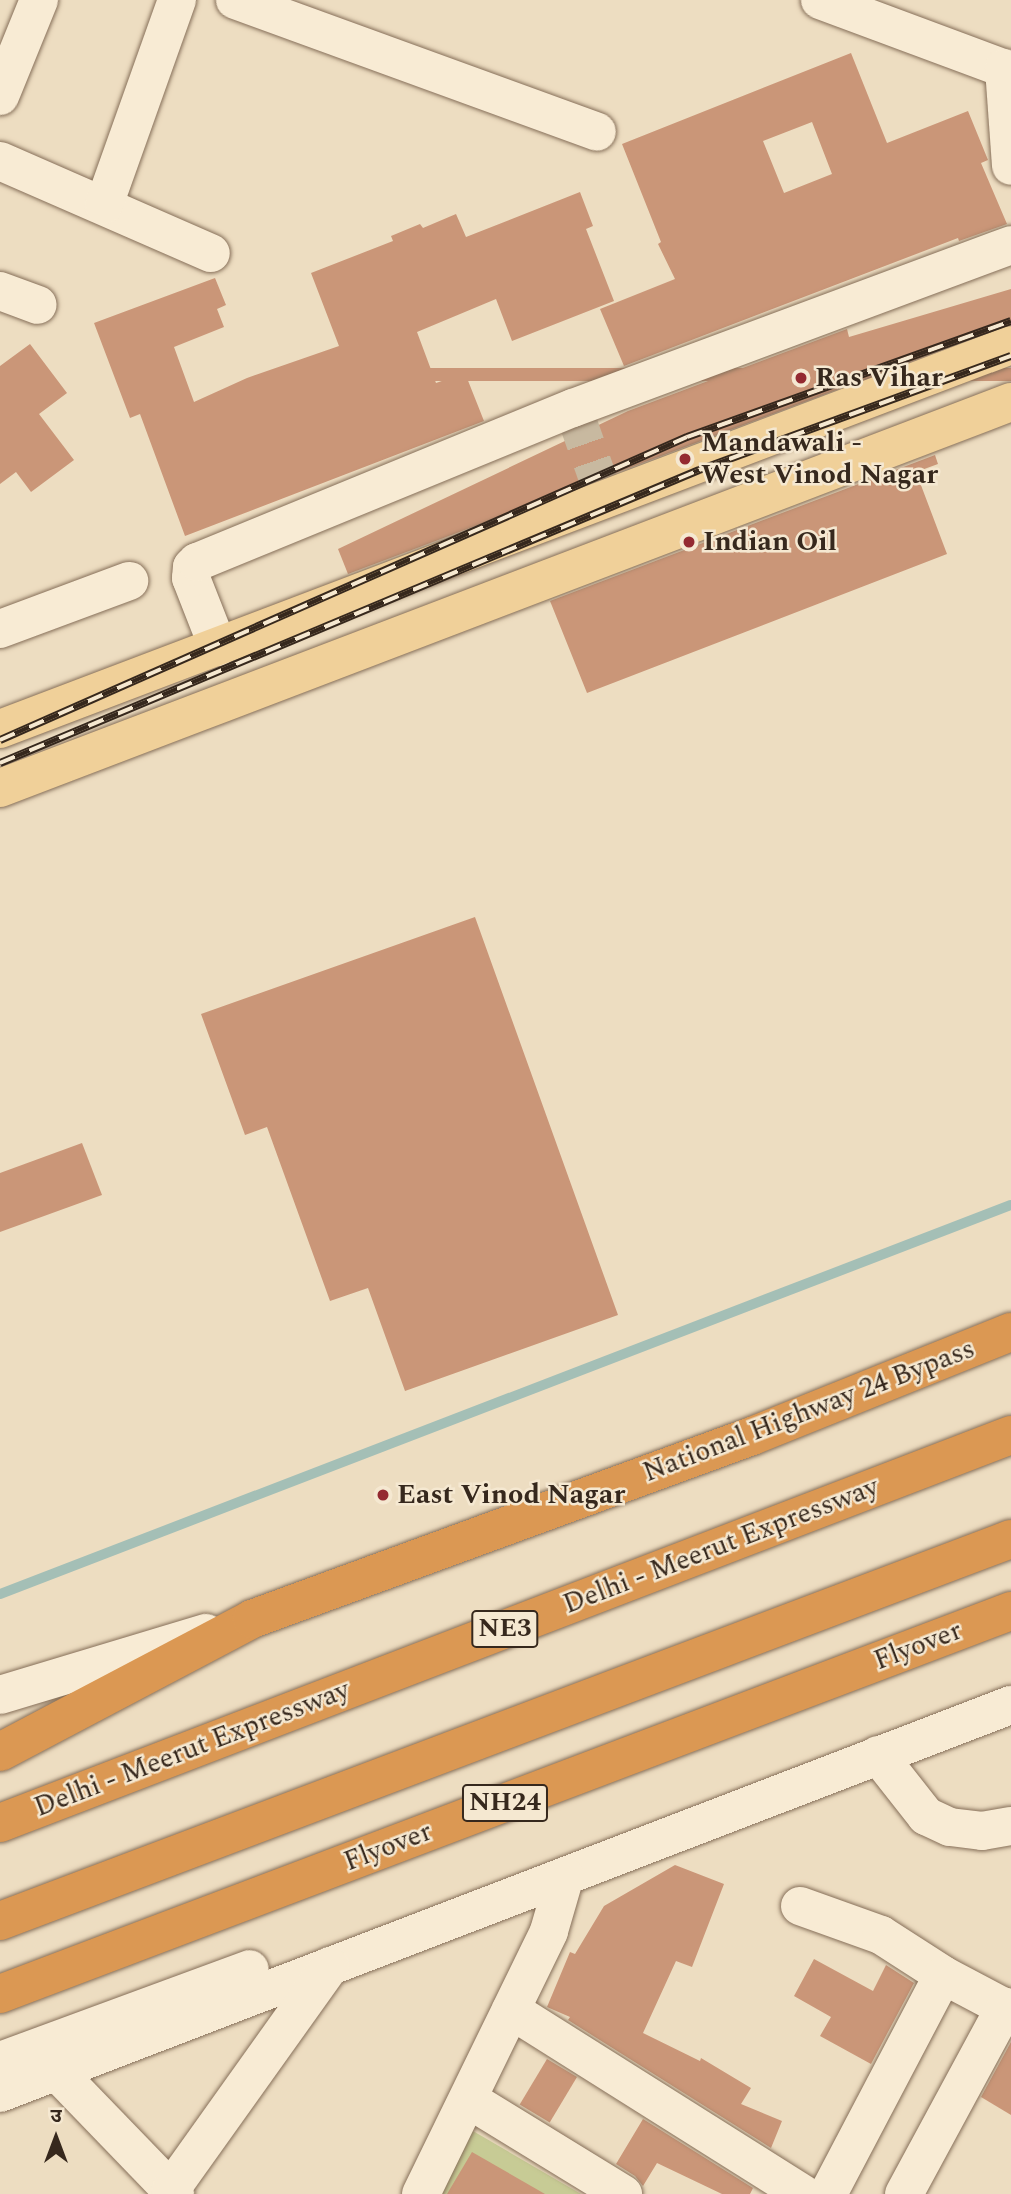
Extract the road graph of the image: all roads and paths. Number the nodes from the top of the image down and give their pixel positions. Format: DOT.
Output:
graph roads {
  1 [pos="39,0"];
  2 [pos="177,0"];
  3 [pos="235,0"];
  4 [pos="820,0"];
  5 [pos="1007,70"];
  6 [pos="0,96"];
  7 [pos="597,132"];
  8 [pos="0,161"];
  9 [pos="1011,166"];
  10 [pos="104,205"];
  11 [pos="1011,244"];
  12 [pos="211,253"];
  13 [pos="0,291"];
  14 [pos="38,305"];
  15 [pos="1011,345"];
  16 [pos="1011,401"];
  17 [pos="763,439"];
  18 [pos="785,488"];
  19 [pos="129,580"];
  20 [pos="0,629"];
  21 [pos="218,647"];
  22 [pos="0,729"];
  23 [pos="0,788"];
  24 [pos="1011,1332"];
  25 [pos="1011,1435"];
  26 [pos="1011,1539"];
  27 [pos="1011,1611"];
  28 [pos="252,1619"];
  29 [pos="1011,1681"];
  30 [pos="0,1695"];
  31 [pos="1011,1705"];
  32 [pos="0,1752"];
  33 [pos="878,1755"];
  34 [pos="0,1823"];
  35 [pos="1011,1826"];
  36 [pos="565,1876"];
  37 [pos="800,1906"];
  38 [pos="0,1921"];
  39 [pos="330,1966"];
  40 [pos="943,1975"];
  41 [pos="0,1994"];
  42 [pos="1008,2009"];
  43 [pos="512,2010"];
  44 [pos="0,2061"];
  45 [pos="57,2071"];
  46 [pos="0,2093"];
  47 [pos="468,2099"];
  48 [pos="173,2192"];
  49 [pos="421,2194"];
  50 [pos="623,2194"];
  51 [pos="803,2194"];
  52 [pos="828,2194"];
  53 [pos="904,2194"];
  1 -- 6 [label="street"];
  2 -- 10 [label="street"];
  3 -- 7 [label="street"];
  4 -- 5 [label="street"];
  5 -- 9 [label="street"];
  8 -- 10 [label="street"];
  10 -- 12 [label="street"];
  11 -- 21 [label="street"];
  13 -- 14 [label="street"];
  15 -- 17 [label="main road"];
  16 -- 18 [label="main road"];
  17 -- 18 [label="main road"];
  17 -- 21 [label="main road"];
  18 -- 23 [label="main road"];
  19 -- 20 [label="street"];
  21 -- 22 [label="main road"];
  24 -- 28 [label="highway, National Highway 24 Bypass"];
  25 -- 34 [label="highway, Delhi - Meerut Expressway / NE3"];
  26 -- 38 [label="highway"];
  27 -- 41 [label="highway, Flyover / NH24"];
  28 -- 30 [label="street"];
  28 -- 32 [label="highway"];
  29 -- 44 [label="street"];
  31 -- 33 [label="street"];
  33 -- 35 [label="street"];
  33 -- 36 [label="street"];
  36 -- 39 [label="street"];
  36 -- 43 [label="street"];
  37 -- 40 [label="street"];
  39 -- 45 [label="street"];
  39 -- 48 [label="street"];
  40 -- 42 [label="street"];
  40 -- 52 [label="street"];
  42 -- 53 [label="street"];
  43 -- 47 [label="street"];
  43 -- 51 [label="street"];
  45 -- 46 [label="street"];
  45 -- 48 [label="street"];
  47 -- 49 [label="street"];
  47 -- 50 [label="street"];
}
